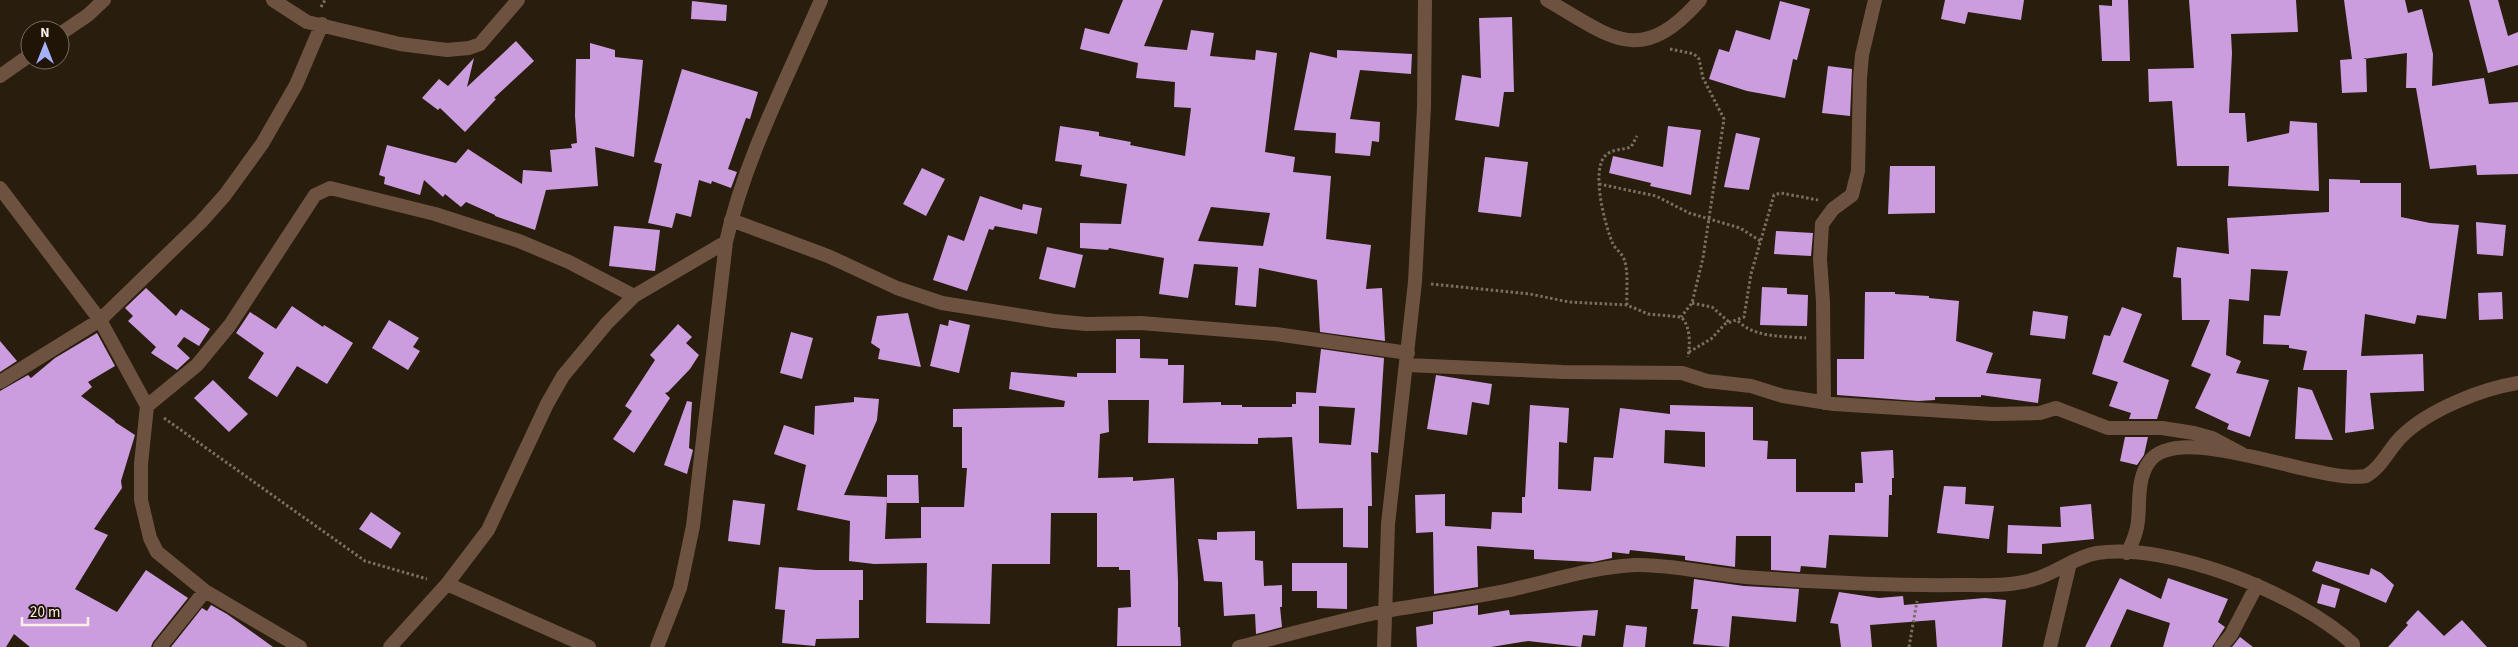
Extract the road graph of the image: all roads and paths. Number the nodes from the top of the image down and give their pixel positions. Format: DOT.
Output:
graph roads {
  1 [pos="104,0"];
  2 [pos="273,0"];
  3 [pos="518,0"];
  4 [pos="820,0"];
  5 [pos="1425,0"];
  6 [pos="1547,0"];
  7 [pos="1700,0"];
  8 [pos="1875,0"];
  9 [pos="322,24"];
  10 [pos="70,27"];
  11 [pos="1641,40"];
  12 [pos="20,62"];
  13 [pos="0,76"];
  14 [pos="1637,136"];
  15 [pos="1599,184"];
  16 [pos="0,188"];
  17 [pos="1844,202"];
  18 [pos="1710,219"];
  19 [pos="731,220"];
  20 [pos="726,242"];
  21 [pos="1762,242"];
  22 [pos="1415,282"];
  23 [pos="634,296"];
  24 [pos="1692,303"];
  25 [pos="1627,305"];
  26 [pos="1681,317"];
  27 [pos="100,320"];
  28 [pos="1738,321"];
  29 [pos="1729,322"];
  30 [pos="1824,339"];
  31 [pos="1689,352"];
  32 [pos="1407,359"];
  33 [pos="1682,373"];
  34 [pos="0,382"];
  35 [pos="2518,383"];
  36 [pos="1824,403"];
  37 [pos="147,406"];
  38 [pos="2242,454"];
  39 [pos="2127,553"];
  40 [pos="2070,563"];
  41 [pos="447,584"];
  42 [pos="2257,585"];
  43 [pos="1920,586"];
  44 [pos="205,591"];
  45 [pos="1384,612"];
  46 [pos="160,647"];
  47 [pos="300,647"];
  48 [pos="390,647"];
  49 [pos="589,647"];
  50 [pos="657,647"];
  51 [pos="1239,647"];
  52 [pos="1384,647"];
  53 [pos="1909,647"];
  54 [pos="2050,647"];
  55 [pos="2222,647"];
  56 [pos="2353,647"];
  1 -- 10 [label="street"];
  2 -- 9 [label="street"];
  3 -- 9 [label="street"];
  4 -- 19 [label="street"];
  5 -- 22 [label="street"];
  6 -- 11 [label="street"];
  7 -- 11 [label="street"];
  8 -- 17 [label="street"];
  9 -- 27 [label="street"];
  11 -- 18 [label="path"];
  12 -- 13 [label="street"];
  14 -- 15 [label="path"];
  15 -- 18 [label="path"];
  15 -- 25 [label="path"];
  16 -- 27 [label="street"];
  17 -- 21 [label="path"];
  17 -- 30 [label="street"];
  18 -- 21 [label="path"];
  18 -- 24 [label="path"];
  19 -- 20 [label="street"];
  19 -- 32 [label="street"];
  20 -- 23 [label="street"];
  20 -- 50 [label="street"];
  21 -- 28 [label="path"];
  22 -- 25 [label="path"];
  22 -- 32 [label="street"];
  23 -- 37 [label="street"];
  23 -- 41 [label="street"];
  24 -- 26 [label="path"];
  24 -- 29 [label="path"];
  25 -- 26 [label="path"];
  26 -- 31 [label="path"];
  27 -- 34 [label="street"];
  27 -- 37 [label="street"];
  28 -- 29 [label="path"];
  28 -- 30 [label="path"];
  29 -- 31 [label="path"];
  30 -- 36 [label="street"];
  31 -- 33 [label="path"];
  32 -- 33 [label="street"];
  32 -- 45 [label="street"];
  33 -- 36 [label="street"];
  35 -- 38 [label="street"];
  36 -- 38 [label="street"];
  37 -- 41 [label="path"];
  37 -- 44 [label="street"];
  38 -- 39 [label="street"];
  39 -- 40 [label="street"];
  39 -- 42 [label="street"];
  40 -- 43 [label="street"];
  40 -- 54 [label="street"];
  41 -- 48 [label="street"];
  41 -- 49 [label="street"];
  42 -- 55 [label="street"];
  42 -- 56 [label="street"];
  43 -- 45 [label="street"];
  43 -- 53 [label="path"];
  44 -- 46 [label="street"];
  44 -- 47 [label="street"];
  45 -- 51 [label="street"];
  45 -- 52 [label="street"];
}
